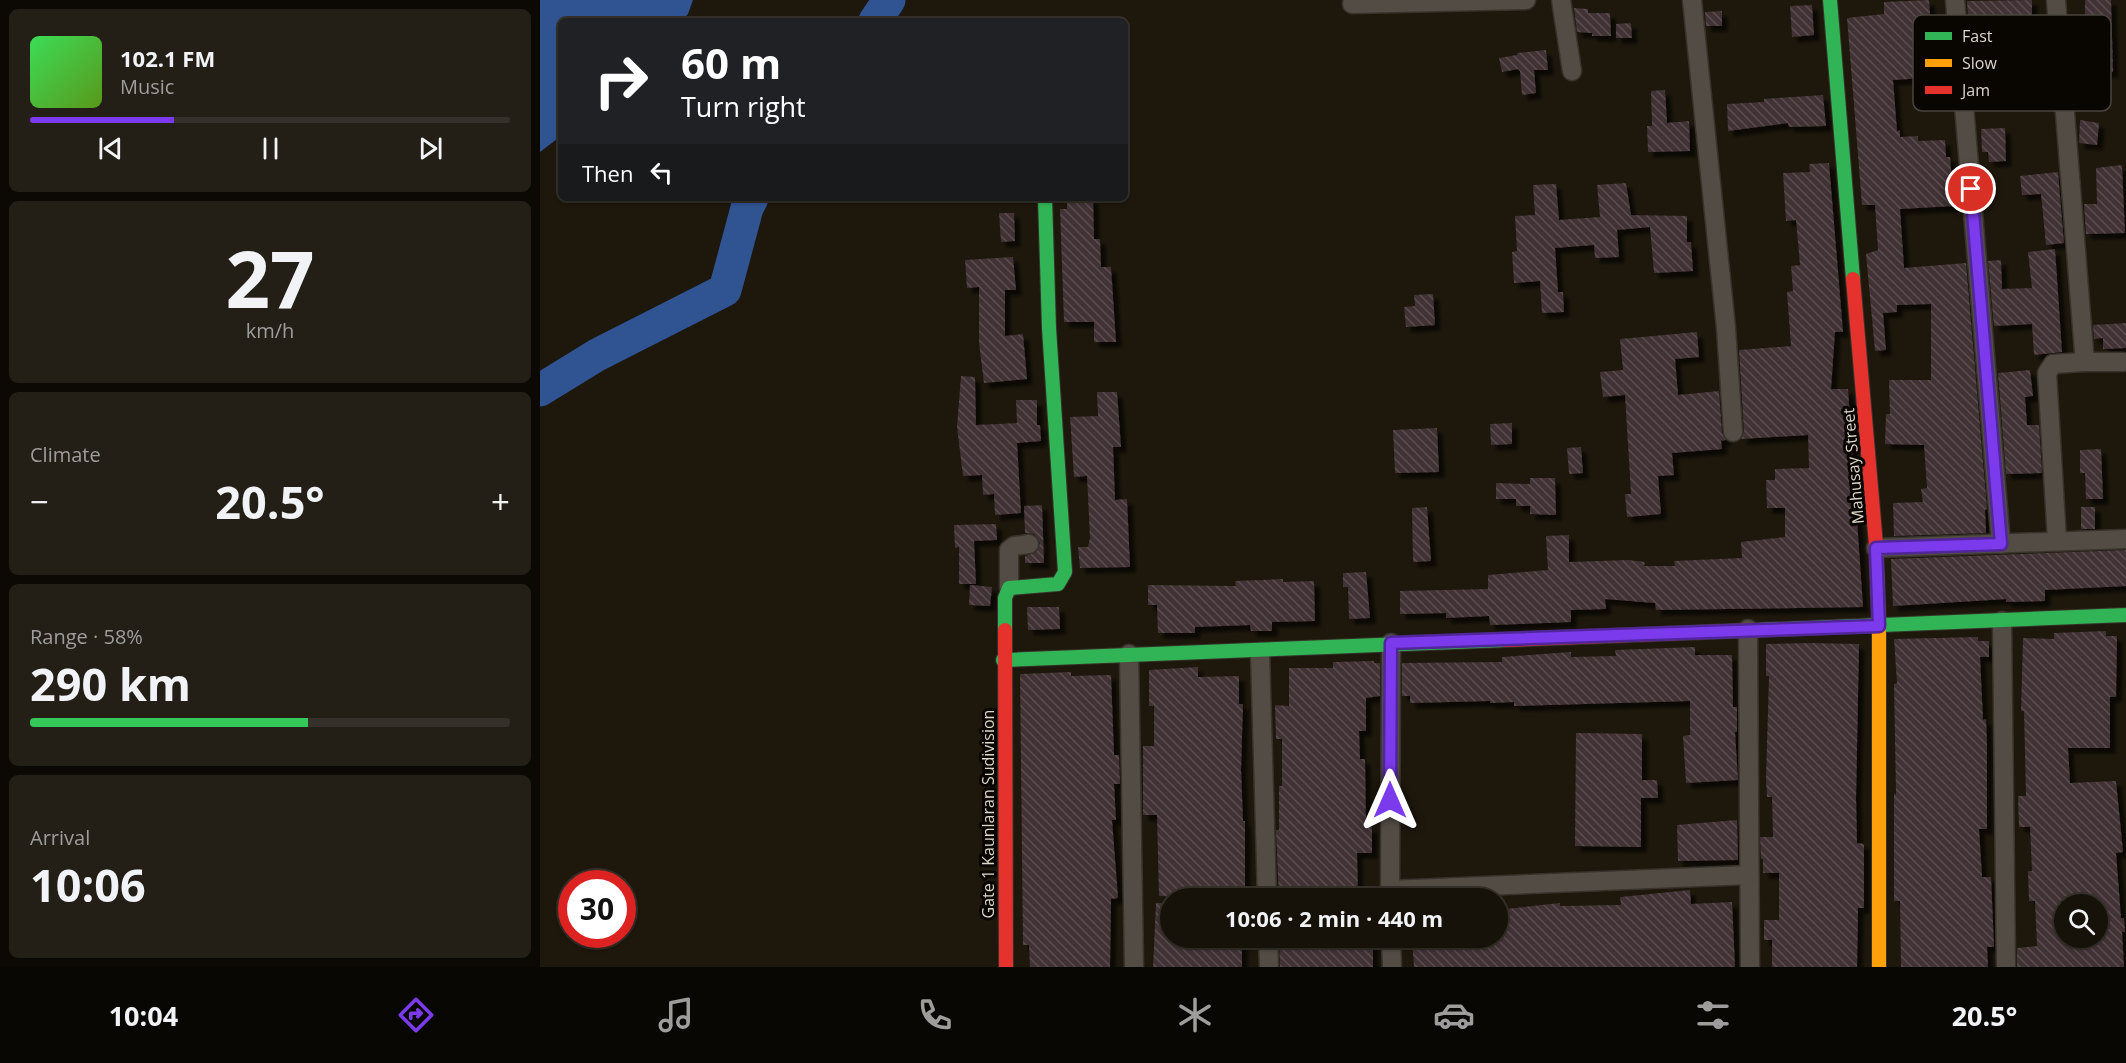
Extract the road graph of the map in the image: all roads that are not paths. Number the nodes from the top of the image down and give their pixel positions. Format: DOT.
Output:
graph roads {
  1 [pos="1526,0"];
  2 [pos="1561,0"];
  3 [pos="1692,0"];
  4 [pos="1830,0"];
  5 [pos="1955,0"];
  6 [pos="2056,0"];
  7 [pos="1352,4"];
  8 [pos="1956,15"];
  9 [pos="2057,15"];
  10 [pos="1572,71"];
  11 [pos="1964,111"];
  12 [pos="2065,111"];
  13 [pos="1045,201"];
  14 [pos="2084,362"];
  15 [pos="2123,362"];
  16 [pos="1732,432"];
  17 [pos="2126,539"];
  18 [pos="2057,541"];
  19 [pos="1029,544"];
  20 [pos="2001,544"];
  21 [pos="1876,548"];
  22 [pos="1010,588"];
  23 [pos="2126,615"];
  24 [pos="2002,621"];
  25 [pos="1879,626"];
  26 [pos="1748,629"];
  27 [pos="1391,643"];
  28 [pos="1260,652"];
  29 [pos="1129,654"];
  30 [pos="1003,660"];
  31 [pos="1748,875"];
  32 [pos="1267,888"];
  33 [pos="1389,888"];
  34 [pos="1502,888"];
  35 [pos="1268,948"];
  36 [pos="1391,948"];
  37 [pos="1006,967"];
  38 [pos="1134,967"];
  39 [pos="1269,967"];
  40 [pos="1392,967"];
  41 [pos="1750,967"];
  42 [pos="1879,967"];
  43 [pos="2006,967"];
  1 -- 7 [label="street"];
  2 -- 10 [label="street"];
  3 -- 16 [label="street"];
  4 -- 21 [label="street, Mahusay Street"];
  5 -- 8 [label="street"];
  6 -- 9 [label="street"];
  11 -- 20 [label="street"];
  12 -- 14 [label="street"];
  13 -- 22 [label="street"];
  14 -- 15 [label="street"];
  14 -- 18 [label="street"];
  17 -- 18 [label="street"];
  18 -- 20 [label="street"];
  19 -- 22 [label="street"];
  20 -- 21 [label="street"];
  21 -- 25 [label="street, Mahusay Street"];
  22 -- 30 [label="street, Gate 1 Kaunlaran Sudivision"];
  23 -- 24 [label="street"];
  24 -- 25 [label="street"];
  24 -- 43 [label="street"];
  25 -- 26 [label="street"];
  25 -- 42 [label="street, Mahusay Street"];
  26 -- 27 [label="street"];
  26 -- 31 [label="street"];
  27 -- 28 [label="street"];
  27 -- 33 [label="street"];
  28 -- 29 [label="street"];
  28 -- 32 [label="street"];
  29 -- 30 [label="street"];
  29 -- 38 [label="street"];
  30 -- 37 [label="street, Gate 1 Kaunlaran Sudivision"];
  31 -- 34 [label="street"];
  31 -- 41 [label="street"];
  35 -- 39 [label="street"];
  36 -- 40 [label="street"];
}
